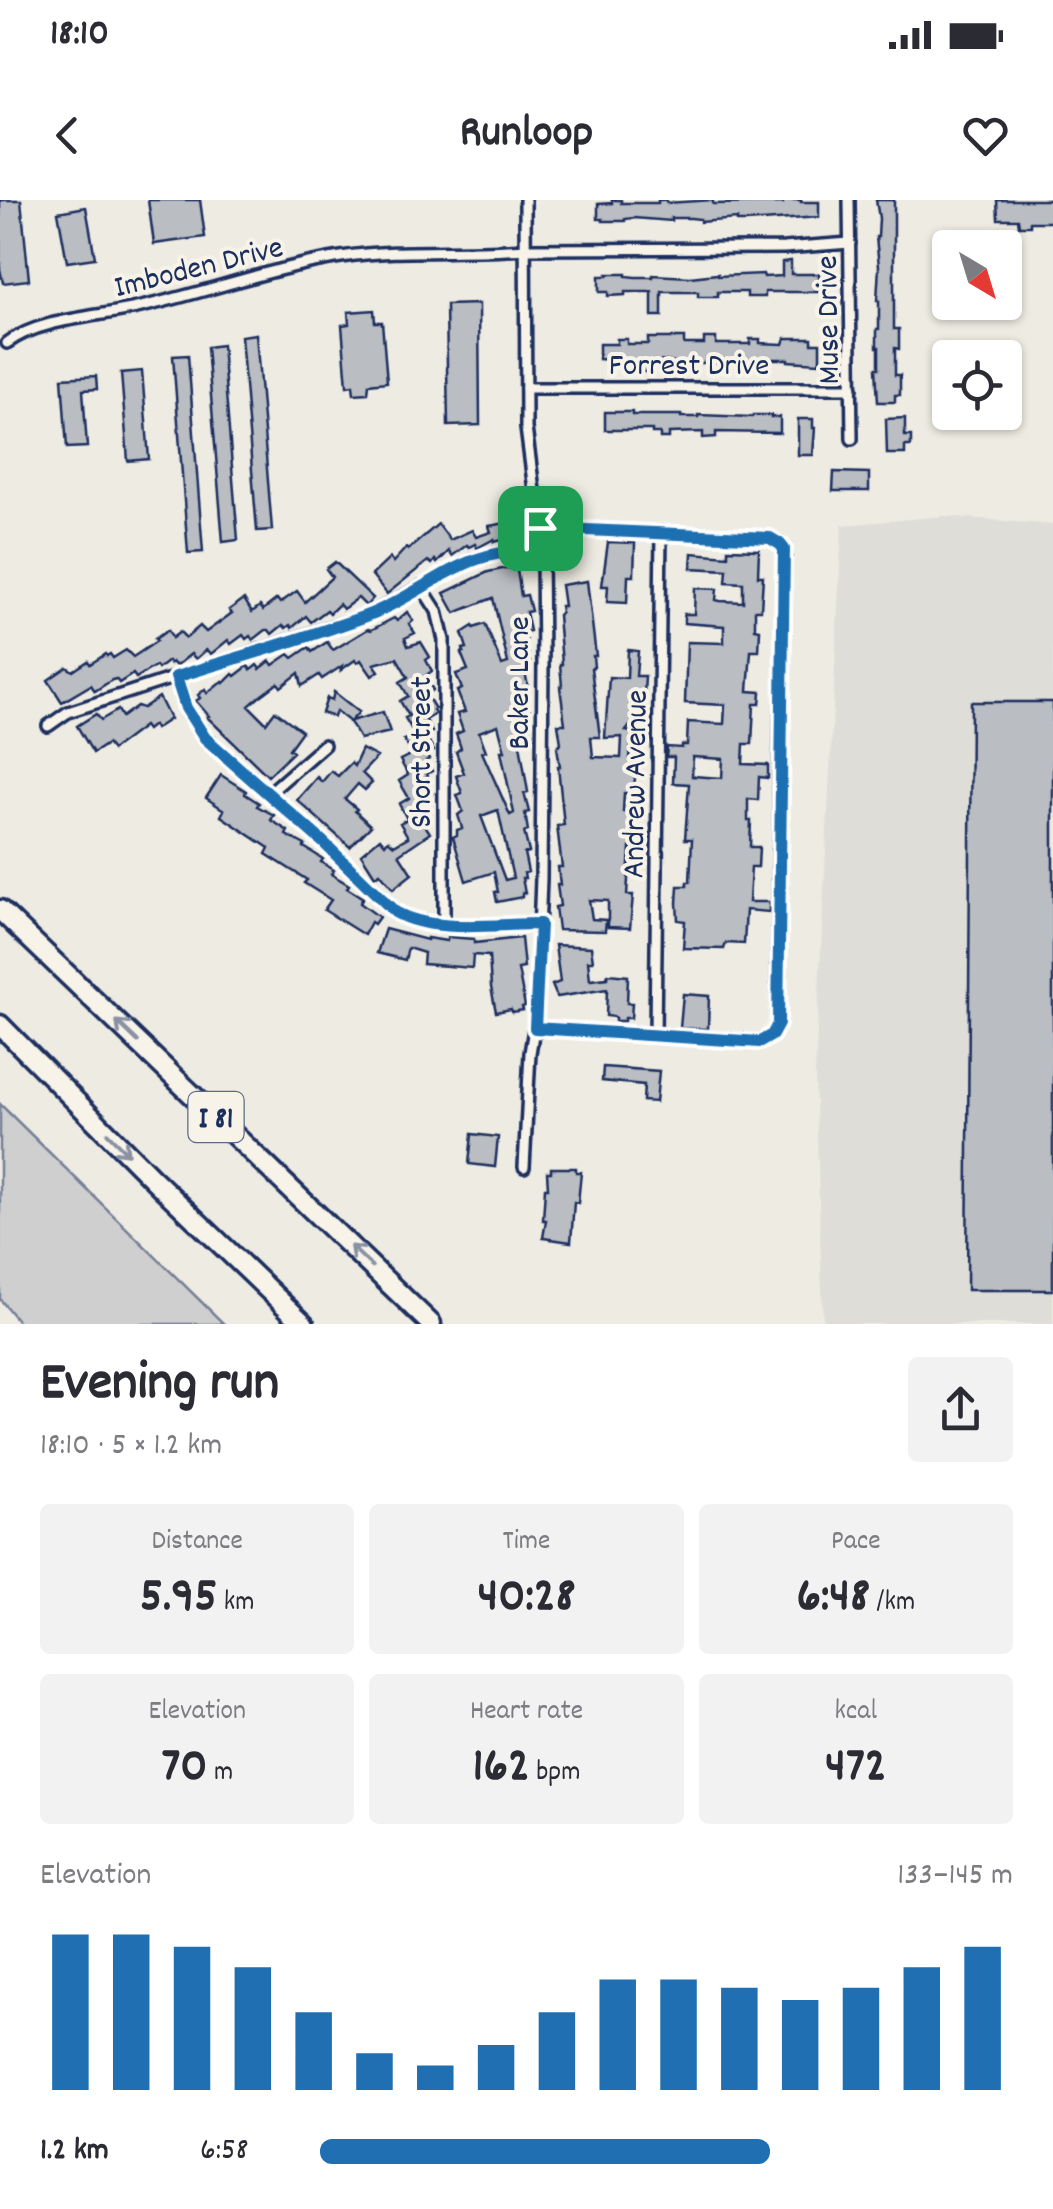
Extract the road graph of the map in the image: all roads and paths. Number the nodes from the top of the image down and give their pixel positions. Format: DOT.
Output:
graph roads {
  1 [pos="525,200"];
  2 [pos="849,200"];
  3 [pos="850,242"];
  4 [pos="525,249"];
  5 [pos="7,344"];
  6 [pos="526,388"];
  7 [pos="852,388"];
  8 [pos="852,439"];
  9 [pos="540,528"];
  10 [pos="661,532"];
  11 [pos="542,552"];
  12 [pos="421,586"];
  13 [pos="176,677"];
  14 [pos="48,726"];
  15 [pos="324,745"];
  16 [pos="268,794"];
  17 [pos="0,910"];
  18 [pos="444,924"];
  19 [pos="540,924"];
  20 [pos="0,1025"];
  21 [pos="535,1028"];
  22 [pos="655,1035"];
  23 [pos="524,1167"];
  24 [pos="304,1324"];
  25 [pos="431,1324"];
  1 -- 4 [label="street, Baker Lane"];
  2 -- 3 [label="street, Muse Drive"];
  3 -- 4 [label="street, Imboden Drive"];
  3 -- 7 [label="street, Muse Drive"];
  4 -- 5 [label="street, Imboden Drive"];
  4 -- 6 [label="street, Baker Lane"];
  6 -- 7 [label="street, Forrest Drive"];
  6 -- 9 [label="street, Baker Lane"];
  7 -- 8 [label="street, Muse Drive"];
  9 -- 10 [label="street"];
  9 -- 11 [label="street, Baker Lane"];
  10 -- 22 [label="street, Andrew Avenue"];
  10 -- 22 [label="street"];
  11 -- 12 [label="street"];
  11 -- 19 [label="street, Baker Lane"];
  12 -- 13 [label="street"];
  12 -- 18 [label="street, Short Street"];
  13 -- 14 [label="street"];
  13 -- 16 [label="street"];
  15 -- 16 [label="street"];
  16 -- 18 [label="street"];
  25 -- 17 [label="highway, I 81, one-way"];
  18 -- 19 [label="street"];
  19 -- 21 [label="street, Baker Lane"];
  20 -- 24 [label="highway, one-way"];
  21 -- 22 [label="street"];
  21 -- 23 [label="street, Baker Lane"];
}
